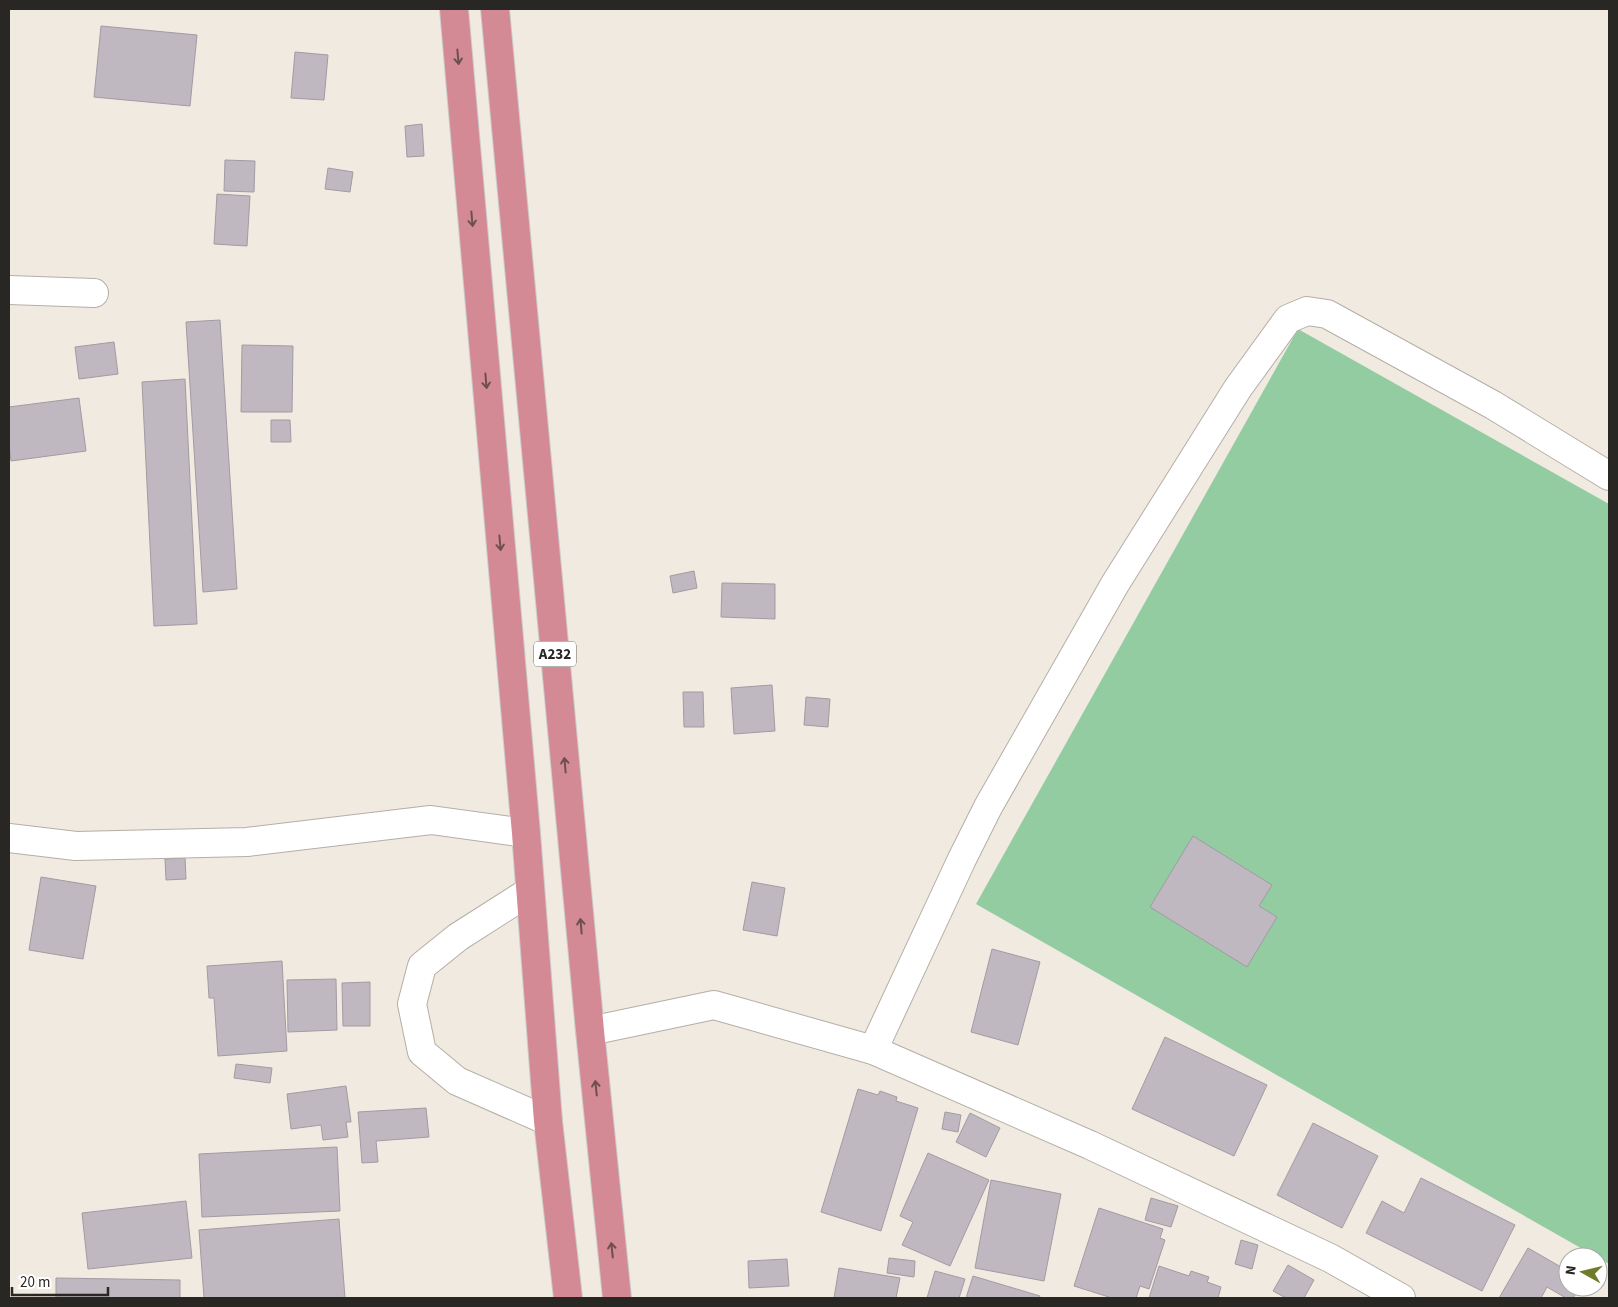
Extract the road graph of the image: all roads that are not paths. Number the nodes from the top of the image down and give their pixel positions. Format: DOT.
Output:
graph roads {
  1 [pos="454,9"];
  2 [pos="495,9"];
  3 [pos="9,290"];
  4 [pos="94,293"];
  5 [pos="1609,476"];
  6 [pos="526,833"];
  7 [pos="9,838"];
  8 [pos="530,890"];
  9 [pos="590,1032"];
  10 [pos="873,1050"];
  11 [pos="548,1121"];
  12 [pos="568,1298"];
  13 [pos="617,1298"];
  14 [pos="1401,1298"];
  1 -- 6 [label="highway, A232, one-way"];
  9 -- 2 [label="highway, A232, one-way"];
  3 -- 4 [label="street"];
  5 -- 10 [label="street"];
  6 -- 7 [label="street"];
  6 -- 8 [label="highway, A232"];
  8 -- 11 [label="highway, A232"];
  8 -- 11 [label="street"];
  9 -- 10 [label="street"];
  13 -- 9 [label="highway, A232, one-way"];
  10 -- 14 [label="street"];
  11 -- 12 [label="highway, A232"];
}
